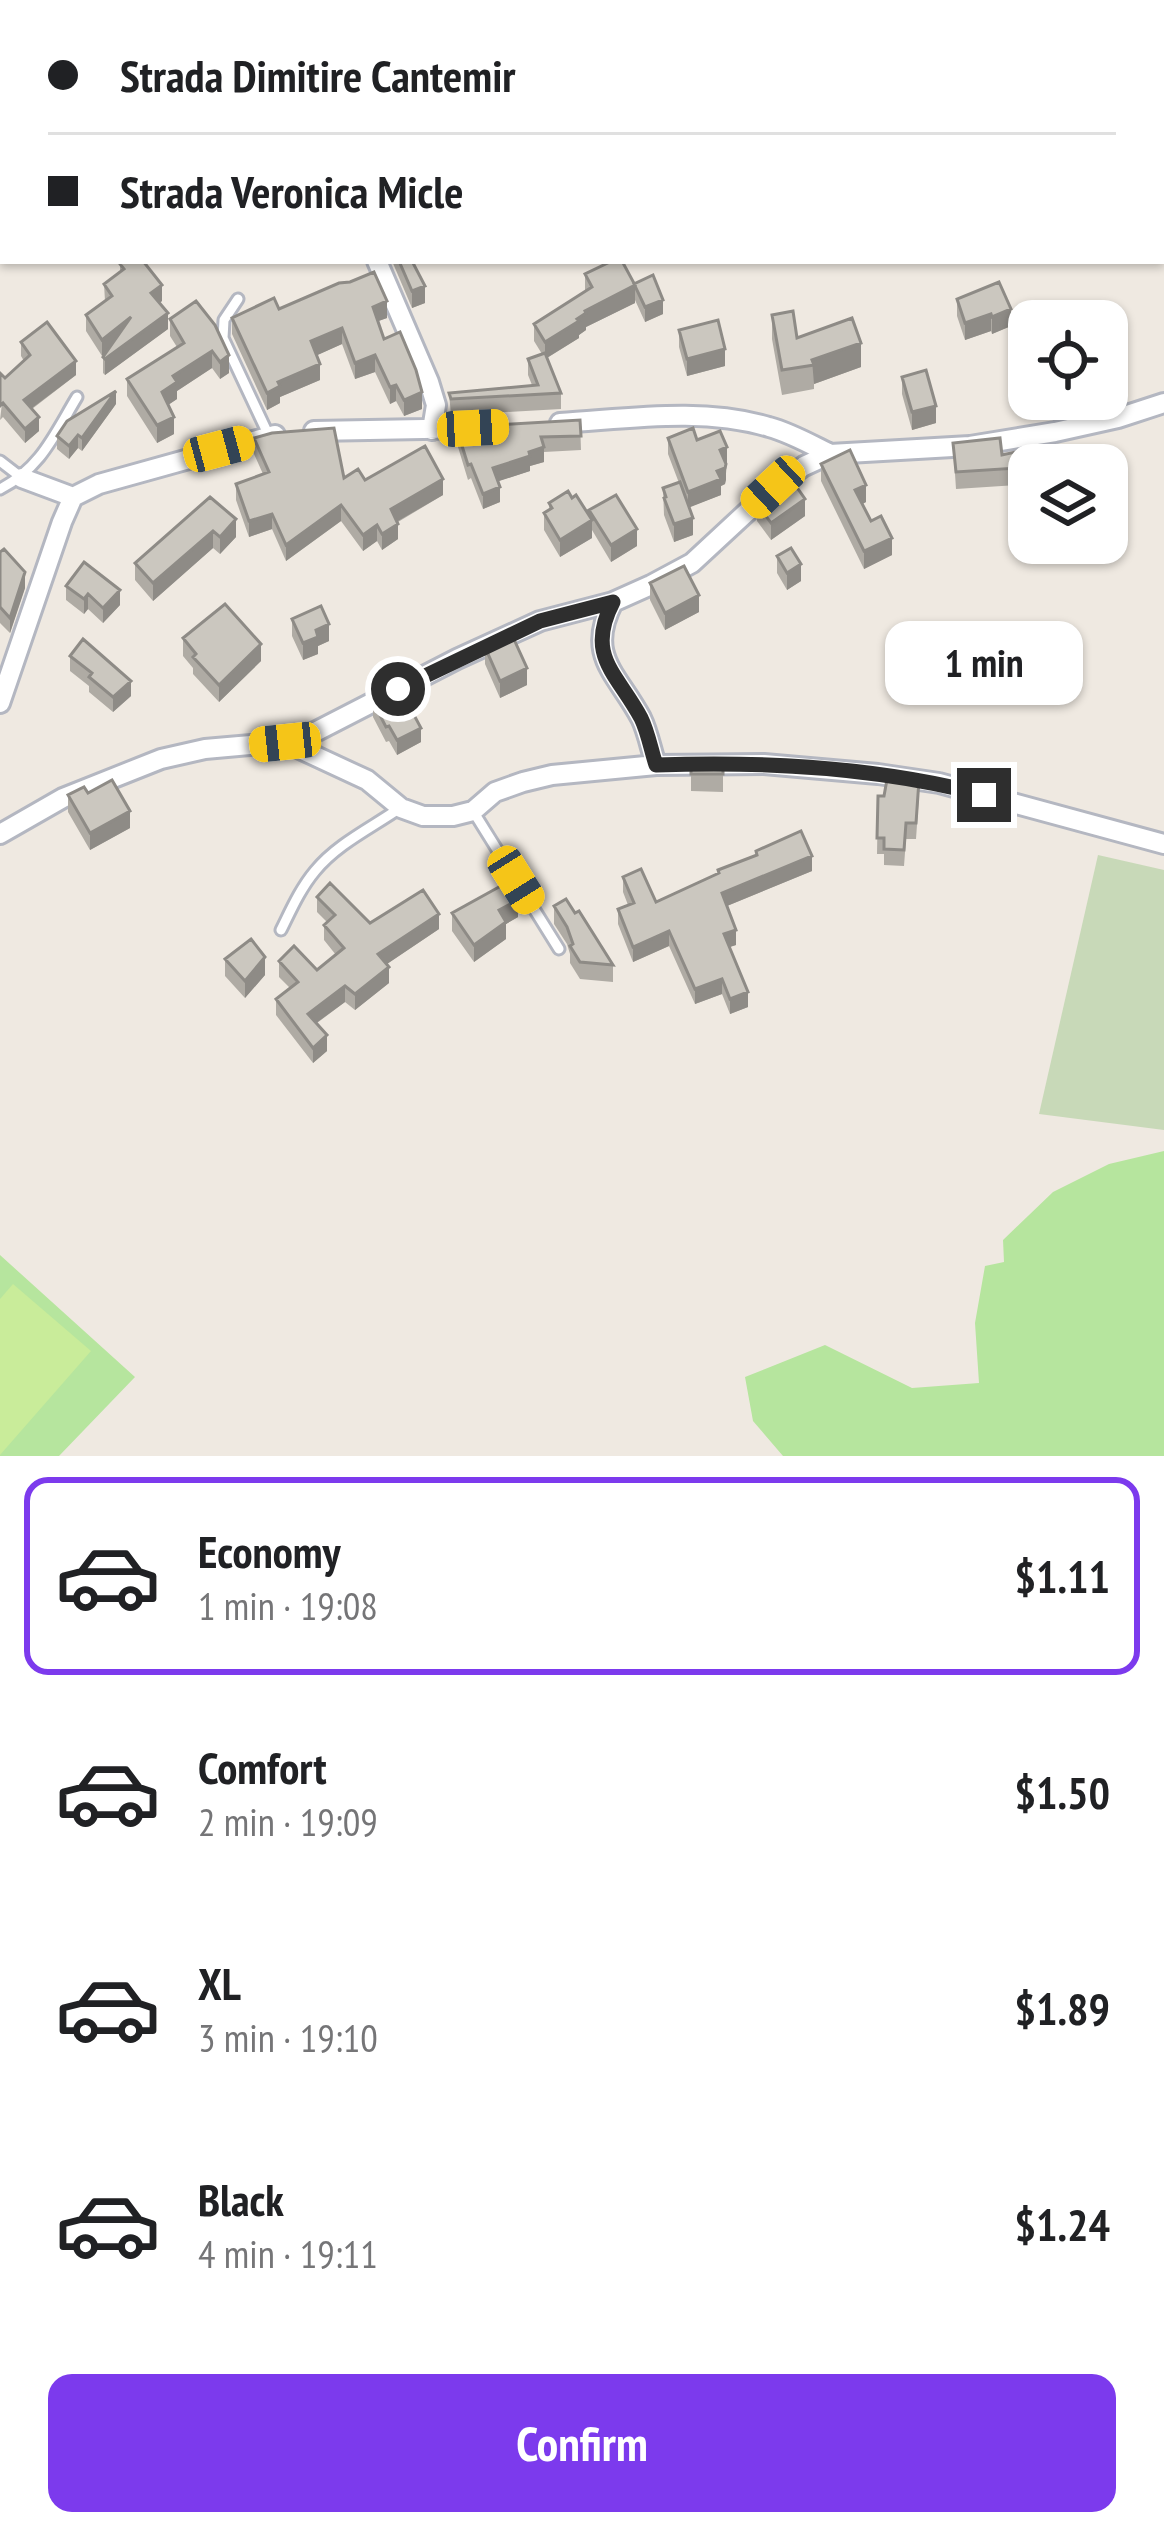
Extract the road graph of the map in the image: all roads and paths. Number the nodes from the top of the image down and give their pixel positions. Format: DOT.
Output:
graph roads {
  1 [pos="378,264"];
  2 [pos="238,299"];
  3 [pos="77,397"];
  4 [pos="1164,403"];
  5 [pos="544,424"];
  6 [pos="500,427"];
  7 [pos="432,430"];
  8 [pos="269,436"];
  9 [pos="830,454"];
  10 [pos="0,461"];
  11 [pos="22,478"];
  12 [pos="0,490"];
  13 [pos="73,497"];
  14 [pos="613,602"];
  15 [pos="0,703"];
  16 [pos="285,742"];
  17 [pos="656,765"];
  18 [pos="401,808"];
  19 [pos="473,811"];
  20 [pos="0,834"];
  21 [pos="1164,844"];
  22 [pos="281,930"];
  23 [pos="559,949"];
  1 -- 7 [label="street"];
  2 -- 8 [label="lane"];
  3 -- 11 [label="lane"];
  4 -- 9 [label="street"];
  5 -- 9 [label="street"];
  6 -- 7 [label="street"];
  7 -- 8 [label="street"];
  8 -- 13 [label="street"];
  9 -- 14 [label="street"];
  10 -- 11 [label="lane"];
  11 -- 12 [label="lane"];
  11 -- 13 [label="street"];
  13 -- 15 [label="street"];
  14 -- 16 [label="street"];
  14 -- 17 [label="street"];
  16 -- 18 [label="street"];
  16 -- 20 [label="street"];
  17 -- 19 [label="street"];
  17 -- 21 [label="street"];
  18 -- 19 [label="street"];
  18 -- 22 [label="lane"];
  19 -- 23 [label="lane"];
}
